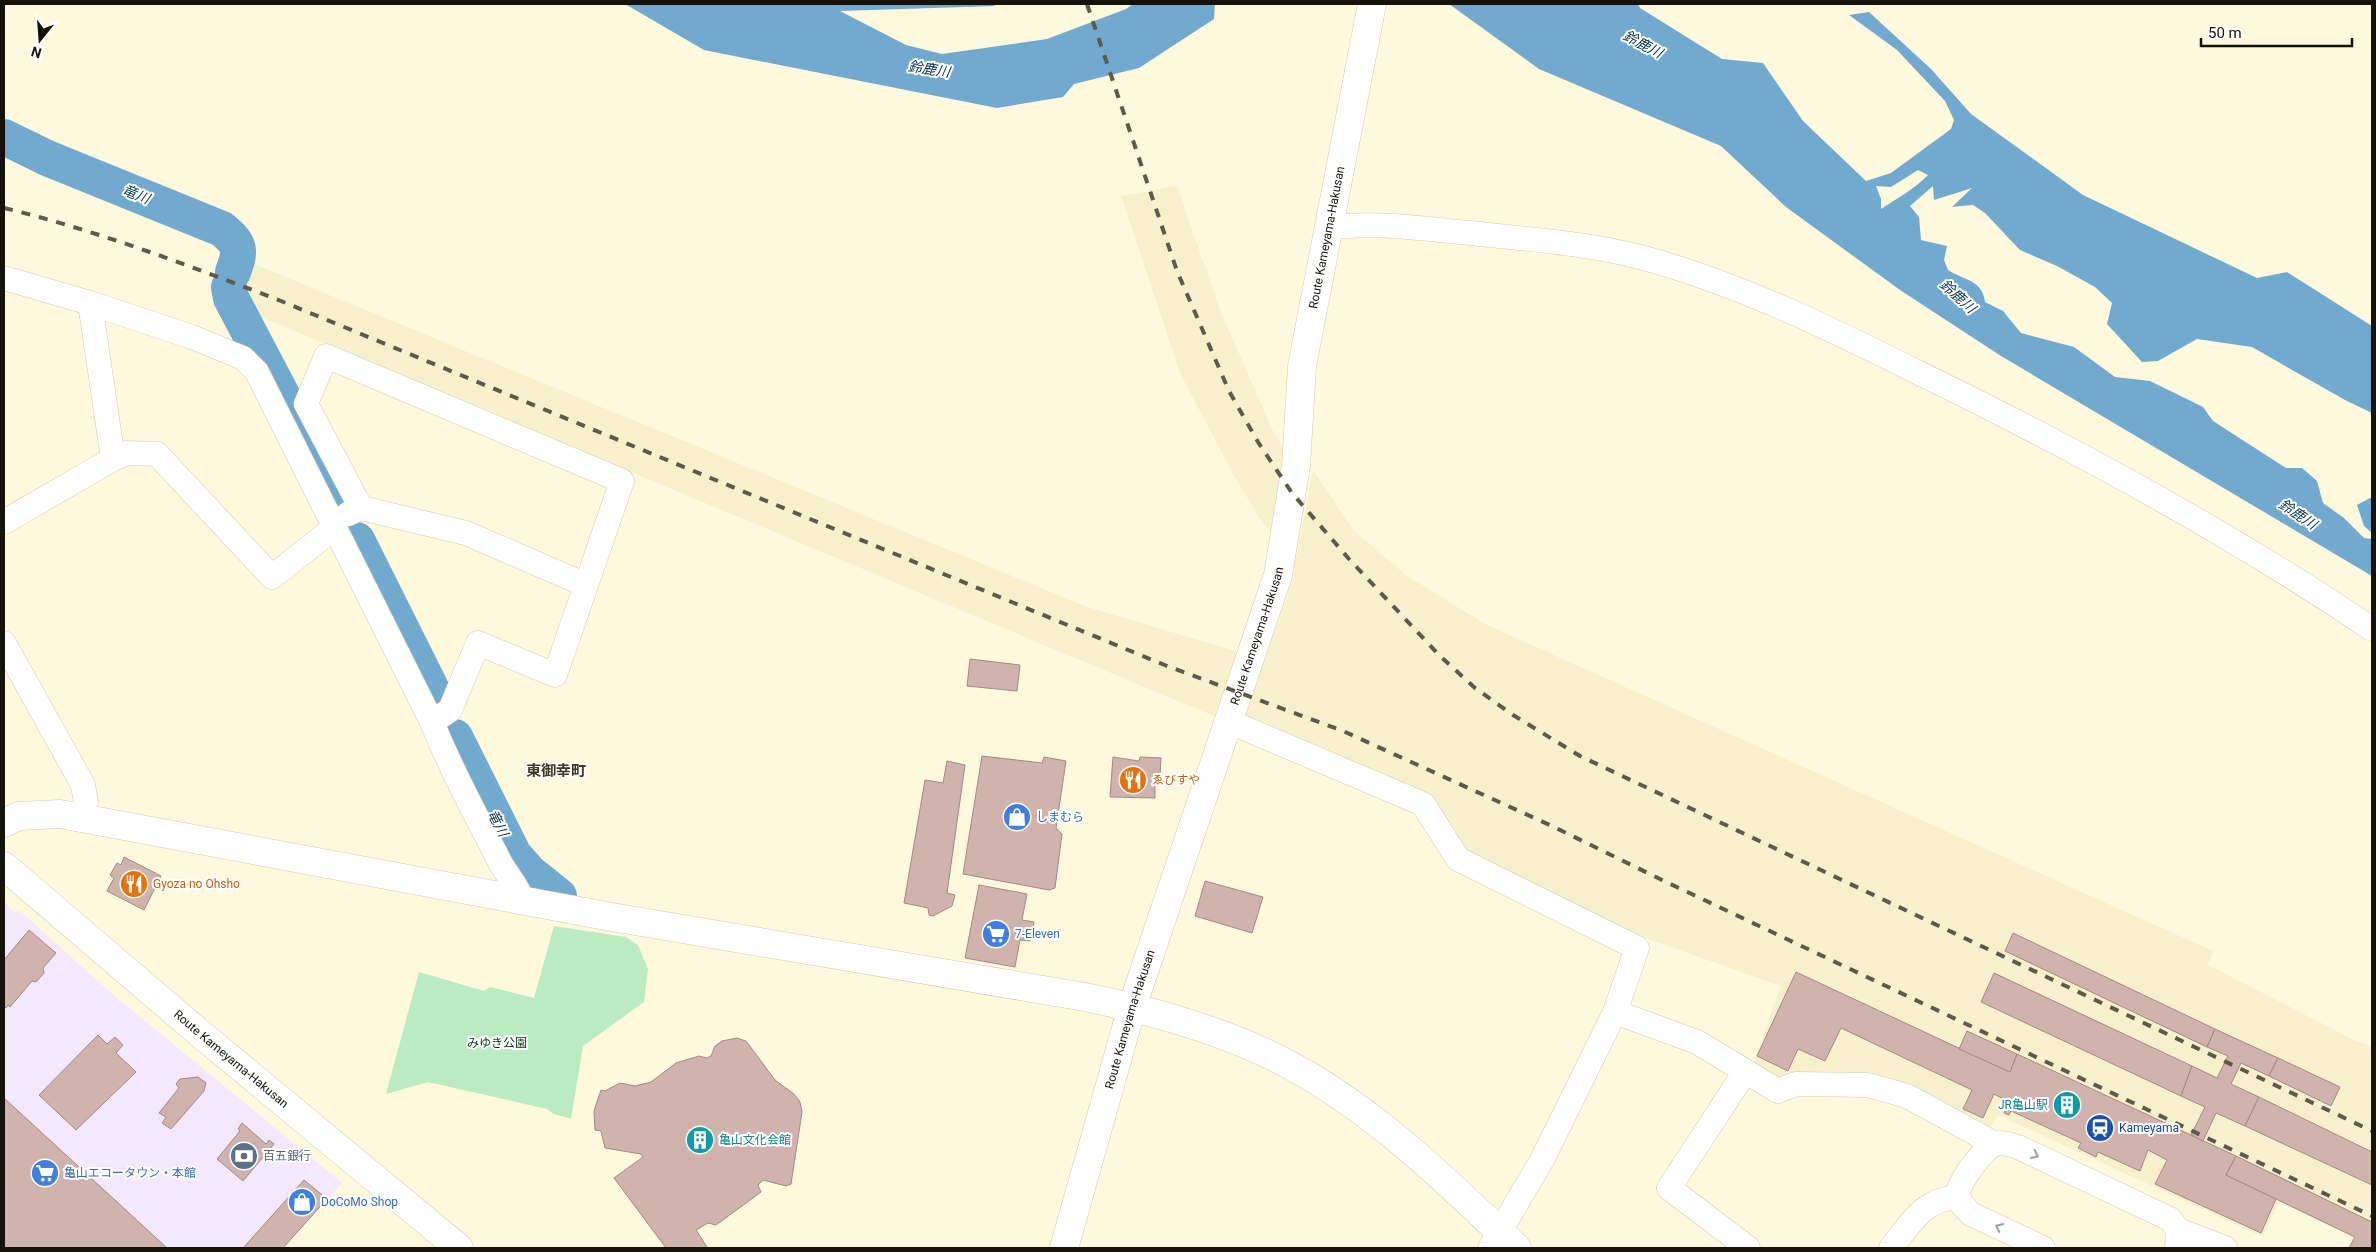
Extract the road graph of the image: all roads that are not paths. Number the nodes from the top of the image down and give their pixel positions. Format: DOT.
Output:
graph roads {
  1 [pos="1372,4"];
  2 [pos="1329,221"];
  3 [pos="4,278"];
  4 [pos="90,303"];
  5 [pos="113,459"];
  6 [pos="361,508"];
  7 [pos="4,522"];
  8 [pos="333,525"];
  9 [pos="586,585"];
  10 [pos="2372,629"];
  11 [pos="4,643"];
  12 [pos="432,722"];
  13 [pos="1230,722"];
  14 [pos="82,818"];
  15 [pos="4,823"];
  16 [pos="4,866"];
  17 [pos="522,900"];
  18 [pos="1132,1007"];
  19 [pos="1615,1012"];
  20 [pos="1745,1072"];
  21 [pos="1995,1144"];
  22 [pos="1958,1197"];
  23 [pos="2178,1239"];
  24 [pos="1502,1243"];
  25 [pos="459,1248"];
  26 [pos="1064,1248"];
  27 [pos="1748,1248"];
  28 [pos="1891,1248"];
  29 [pos="2043,1248"];
  30 [pos="2225,1248"];
  1 -- 2 [label="main road, Route Kameyama-Hakusan"];
  2 -- 10 [label="street"];
  2 -- 13 [label="main road, Route Kameyama-Hakusan"];
  3 -- 4 [label="street"];
  4 -- 5 [label="street"];
  4 -- 8 [label="street"];
  5 -- 7 [label="street"];
  5 -- 8 [label="street"];
  6 -- 8 [label="street"];
  6 -- 9 [label="street"];
  6 -- 9 [label="street"];
  8 -- 12 [label="street"];
  9 -- 12 [label="street"];
  11 -- 14 [label="street"];
  12 -- 17 [label="street"];
  13 -- 18 [label="main road, Route Kameyama-Hakusan"];
  13 -- 19 [label="street"];
  14 -- 15 [label="main road"];
  14 -- 17 [label="main road"];
  16 -- 25 [label="main road, Route Kameyama-Hakusan"];
  17 -- 18 [label="main road"];
  18 -- 24 [label="main road"];
  18 -- 26 [label="main road, Route Kameyama-Hakusan"];
  19 -- 20 [label="street"];
  19 -- 24 [label="street"];
  20 -- 21 [label="street"];
  20 -- 27 [label="street"];
  21 -- 22 [label="street"];
  21 -- 23 [label="street, one-way"];
  22 -- 28 [label="street"];
  29 -- 22 [label="street, one-way"];
  23 -- 30 [label="street"];
}
